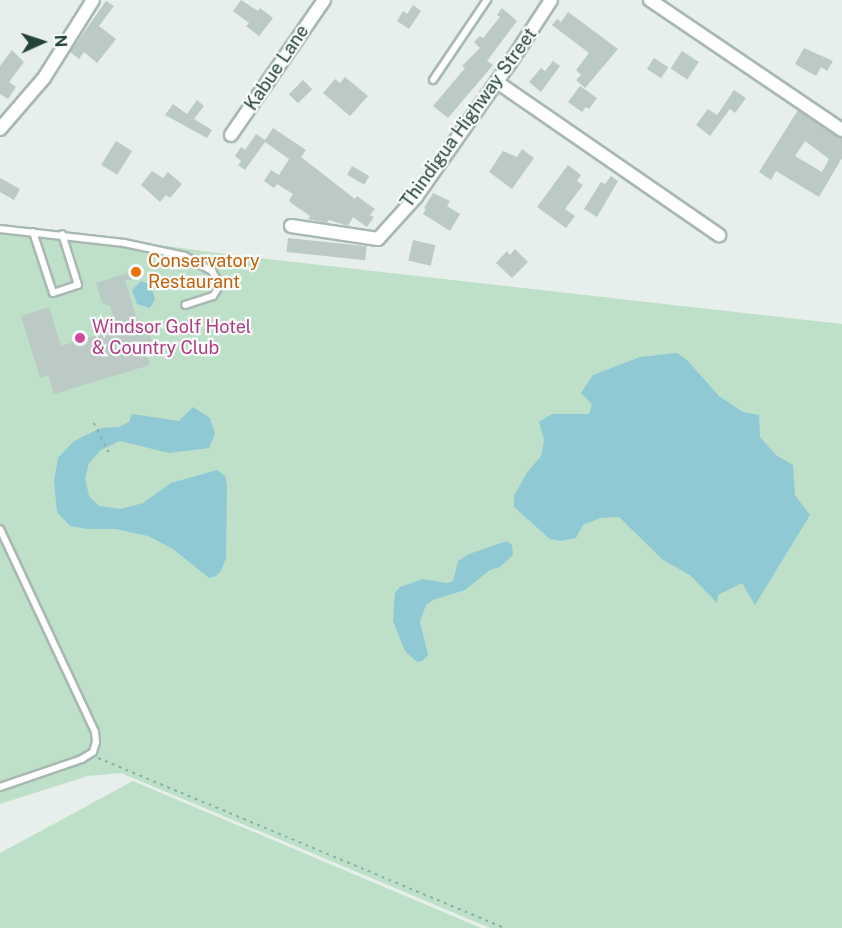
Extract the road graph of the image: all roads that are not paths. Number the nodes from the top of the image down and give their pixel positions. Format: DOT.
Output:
graph roads {
  1 [pos="93,0"];
  2 [pos="324,0"];
  3 [pos="487,0"];
  4 [pos="551,0"];
  5 [pos="651,0"];
  6 [pos="433,80"];
  7 [pos="497,82"];
  8 [pos="0,129"];
  9 [pos="842,130"];
  10 [pos="231,135"];
  11 [pos="291,226"];
  12 [pos="0,229"];
  13 [pos="33,232"];
  14 [pos="62,234"];
  15 [pos="719,235"];
  16 [pos="185,306"];
  17 [pos="0,529"];
  18 [pos="0,787"];
  1 -- 8 [label="street"];
  2 -- 10 [label="street, Kabue Lane"];
  3 -- 6 [label="lane"];
  4 -- 7 [label="street, Thindigua Highway Street"];
  5 -- 9 [label="street"];
  7 -- 11 [label="street, Thindigua Highway Street"];
  7 -- 15 [label="street"];
  12 -- 13 [label="lane"];
  13 -- 14 [label="lane"];
  13 -- 14 [label="lane"];
  14 -- 16 [label="lane"];
  17 -- 18 [label="lane"];
}
